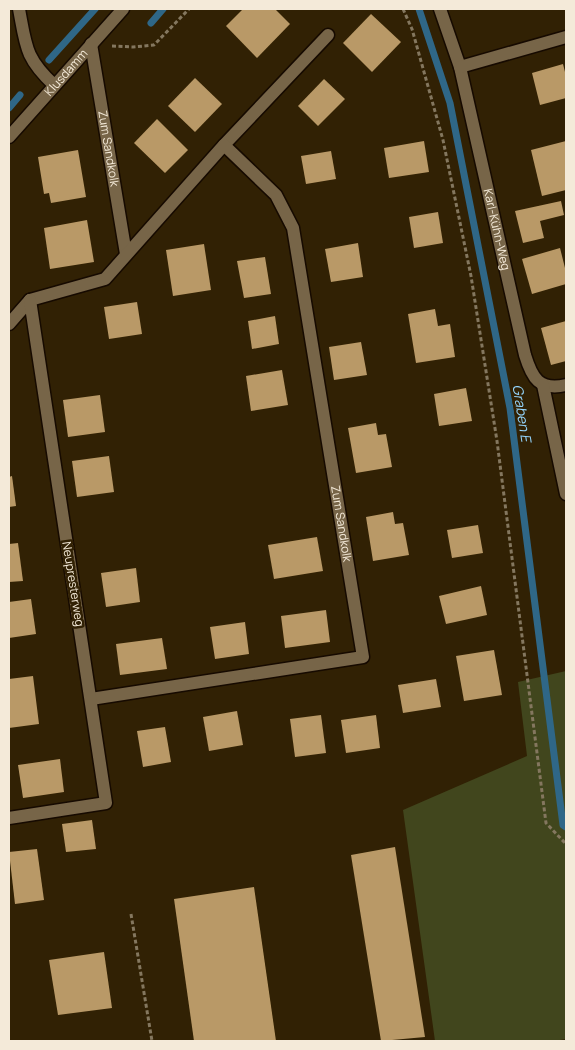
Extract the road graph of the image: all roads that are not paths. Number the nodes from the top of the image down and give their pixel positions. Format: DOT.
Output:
graph roads {
  1 [pos="18,9"];
  2 [pos="123,9"];
  3 [pos="440,9"];
  4 [pos="328,35"];
  5 [pos="566,37"];
  6 [pos="91,44"];
  7 [pos="460,67"];
  8 [pos="54,85"];
  9 [pos="9,137"];
  10 [pos="224,145"];
  11 [pos="126,254"];
  12 [pos="30,300"];
  13 [pos="9,324"];
  14 [pos="543,385"];
  15 [pos="566,385"];
  16 [pos="566,494"];
  17 [pos="91,699"];
  18 [pos="9,818"];
  1 -- 8 [label="street"];
  2 -- 6 [label="street, Klusdamm"];
  3 -- 7 [label="street, Karl-Kühn-Weg"];
  4 -- 10 [label="street"];
  5 -- 7 [label="street"];
  6 -- 8 [label="street, Klusdamm"];
  6 -- 11 [label="street, Zum Sandkolk"];
  7 -- 14 [label="street, Karl-Kühn-Weg"];
  8 -- 9 [label="street, Klusdamm"];
  10 -- 11 [label="street"];
  10 -- 17 [label="street, Zum Sandkolk"];
  11 -- 12 [label="street"];
  12 -- 13 [label="street"];
  12 -- 17 [label="street, Neupresterweg"];
  14 -- 15 [label="street"];
  14 -- 16 [label="street"];
  17 -- 18 [label="street, Neupresterweg"];
}
